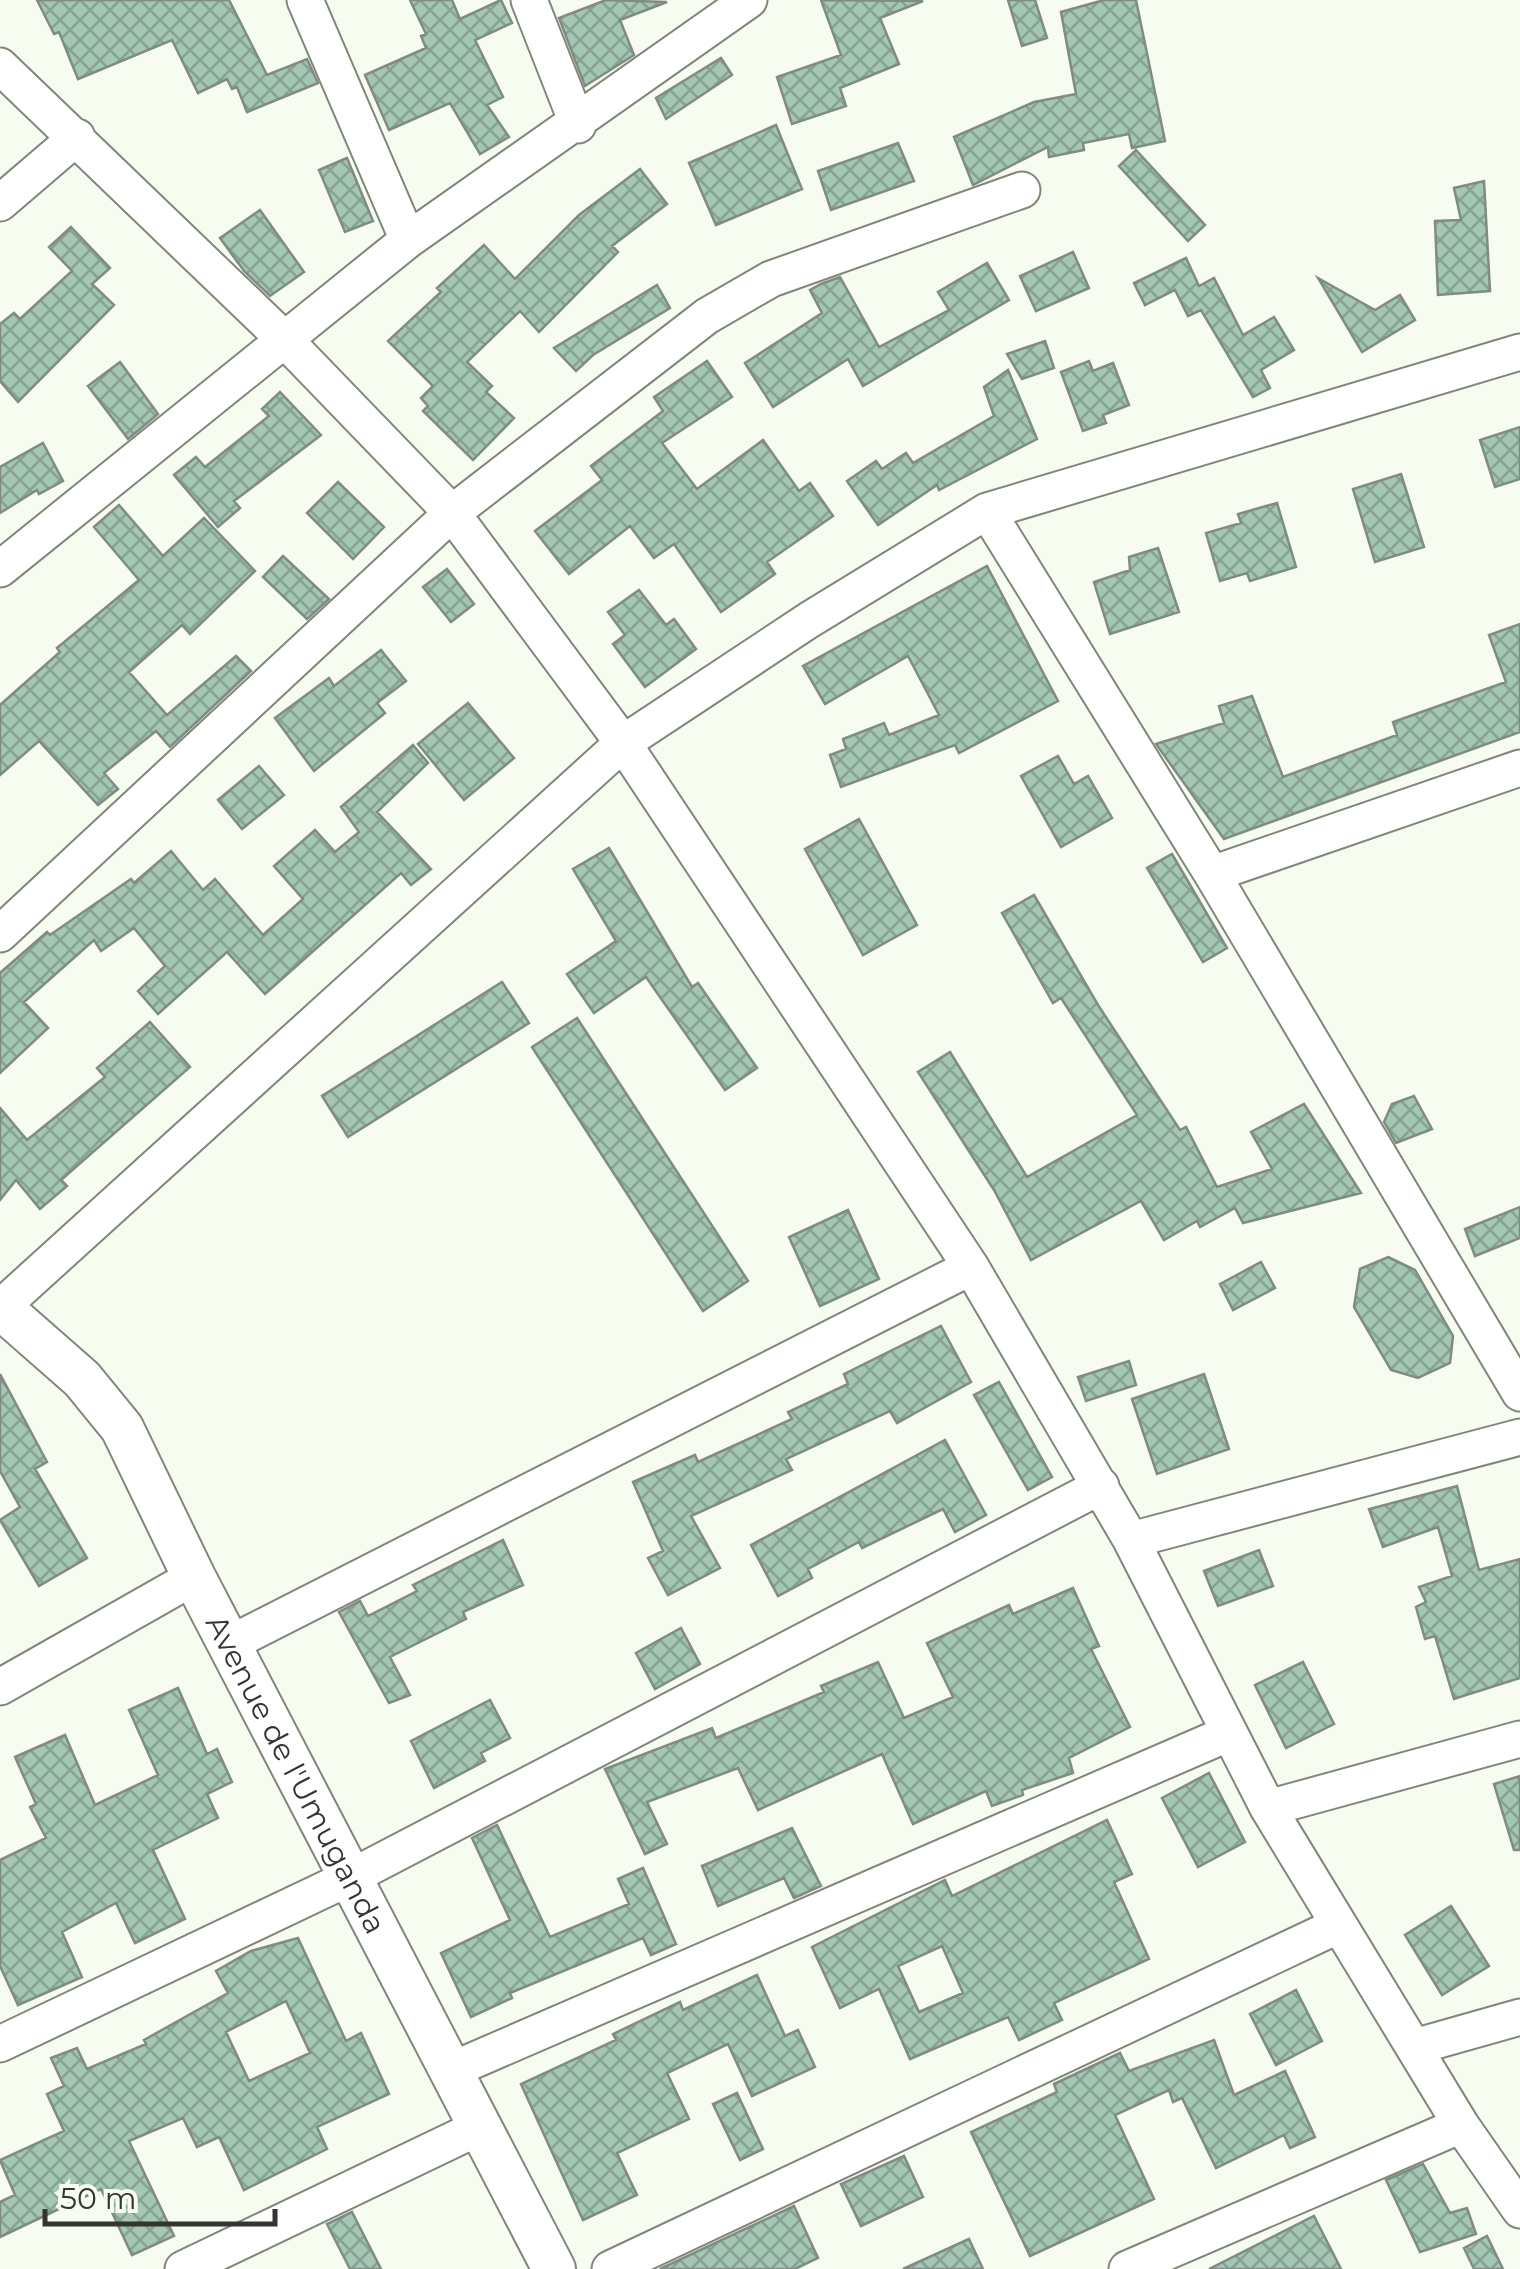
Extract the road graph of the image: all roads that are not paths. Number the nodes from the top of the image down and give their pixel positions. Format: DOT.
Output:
graph roads {
  1 [pos="305,0"];
  2 [pos="528,0"];
  3 [pos="748,0"];
  4 [pos="0,66"];
  5 [pos="578,125"];
  6 [pos="77,136"];
  7 [pos="1022,190"];
  8 [pos="0,203"];
  9 [pos="408,240"];
  10 [pos="284,338"];
  11 [pos="1520,352"];
  12 [pos="987,511"];
  13 [pos="452,513"];
  14 [pos="0,568"];
  15 [pos="624,743"];
  16 [pos="1520,768"];
  17 [pos="1212,874"];
  18 [pos="0,934"];
  19 [pos="970,1268"];
  20 [pos="0,1307"];
  21 [pos="1520,1393"];
  22 [pos="1520,1438"];
  23 [pos="1101,1486"];
  24 [pos="1131,1540"];
  25 [pos="194,1577"];
  26 [pos="230,1644"];
  27 [pos="0,1688"];
  28 [pos="1226,1734"];
  29 [pos="1520,1739"];
  30 [pos="1268,1808"];
  31 [pos="352,1876"];
  32 [pos="1339,1925"];
  33 [pos="1520,2017"];
  34 [pos="0,2044"];
  35 [pos="1414,2047"];
  36 [pos="454,2069"];
  37 [pos="1460,2125"];
  38 [pos="482,2126"];
  39 [pos="1520,2210"];
  40 [pos="183,2269"];
  41 [pos="554,2269"];
  42 [pos="610,2269"];
  43 [pos="1127,2269"];
  1 -- 9 [label="street"];
  2 -- 5 [label="street"];
  3 -- 5 [label="street"];
  4 -- 6 [label="street"];
  5 -- 9 [label="street"];
  6 -- 8 [label="street"];
  6 -- 10 [label="street"];
  7 -- 13 [label="street"];
  9 -- 10 [label="street"];
  10 -- 13 [label="street"];
  10 -- 14 [label="street"];
  11 -- 12 [label="street"];
  12 -- 15 [label="street"];
  12 -- 17 [label="street"];
  13 -- 15 [label="street"];
  13 -- 18 [label="street"];
  15 -- 19 [label="street"];
  15 -- 20 [label="street"];
  16 -- 17 [label="street"];
  17 -- 21 [label="street"];
  19 -- 23 [label="street"];
  19 -- 26 [label="street"];
  20 -- 25 [label="street, Avenue de l'Umuganda"];
  22 -- 24 [label="street"];
  23 -- 24 [label="street"];
  23 -- 31 [label="street"];
  24 -- 28 [label="street"];
  25 -- 26 [label="street, Avenue de l'Umuganda"];
  25 -- 27 [label="street"];
  26 -- 31 [label="street, Avenue de l'Umuganda"];
  28 -- 30 [label="street"];
  28 -- 36 [label="street"];
  29 -- 30 [label="street"];
  30 -- 32 [label="street"];
  31 -- 34 [label="street"];
  31 -- 36 [label="street, Avenue de l'Umuganda"];
  32 -- 35 [label="street"];
  32 -- 42 [label="street"];
  33 -- 35 [label="street"];
  35 -- 37 [label="street"];
  36 -- 38 [label="street, Avenue de l'Umuganda"];
  37 -- 39 [label="street"];
  37 -- 43 [label="street"];
  38 -- 40 [label="street"];
  38 -- 41 [label="street, Avenue de l'Umuganda"];
}
